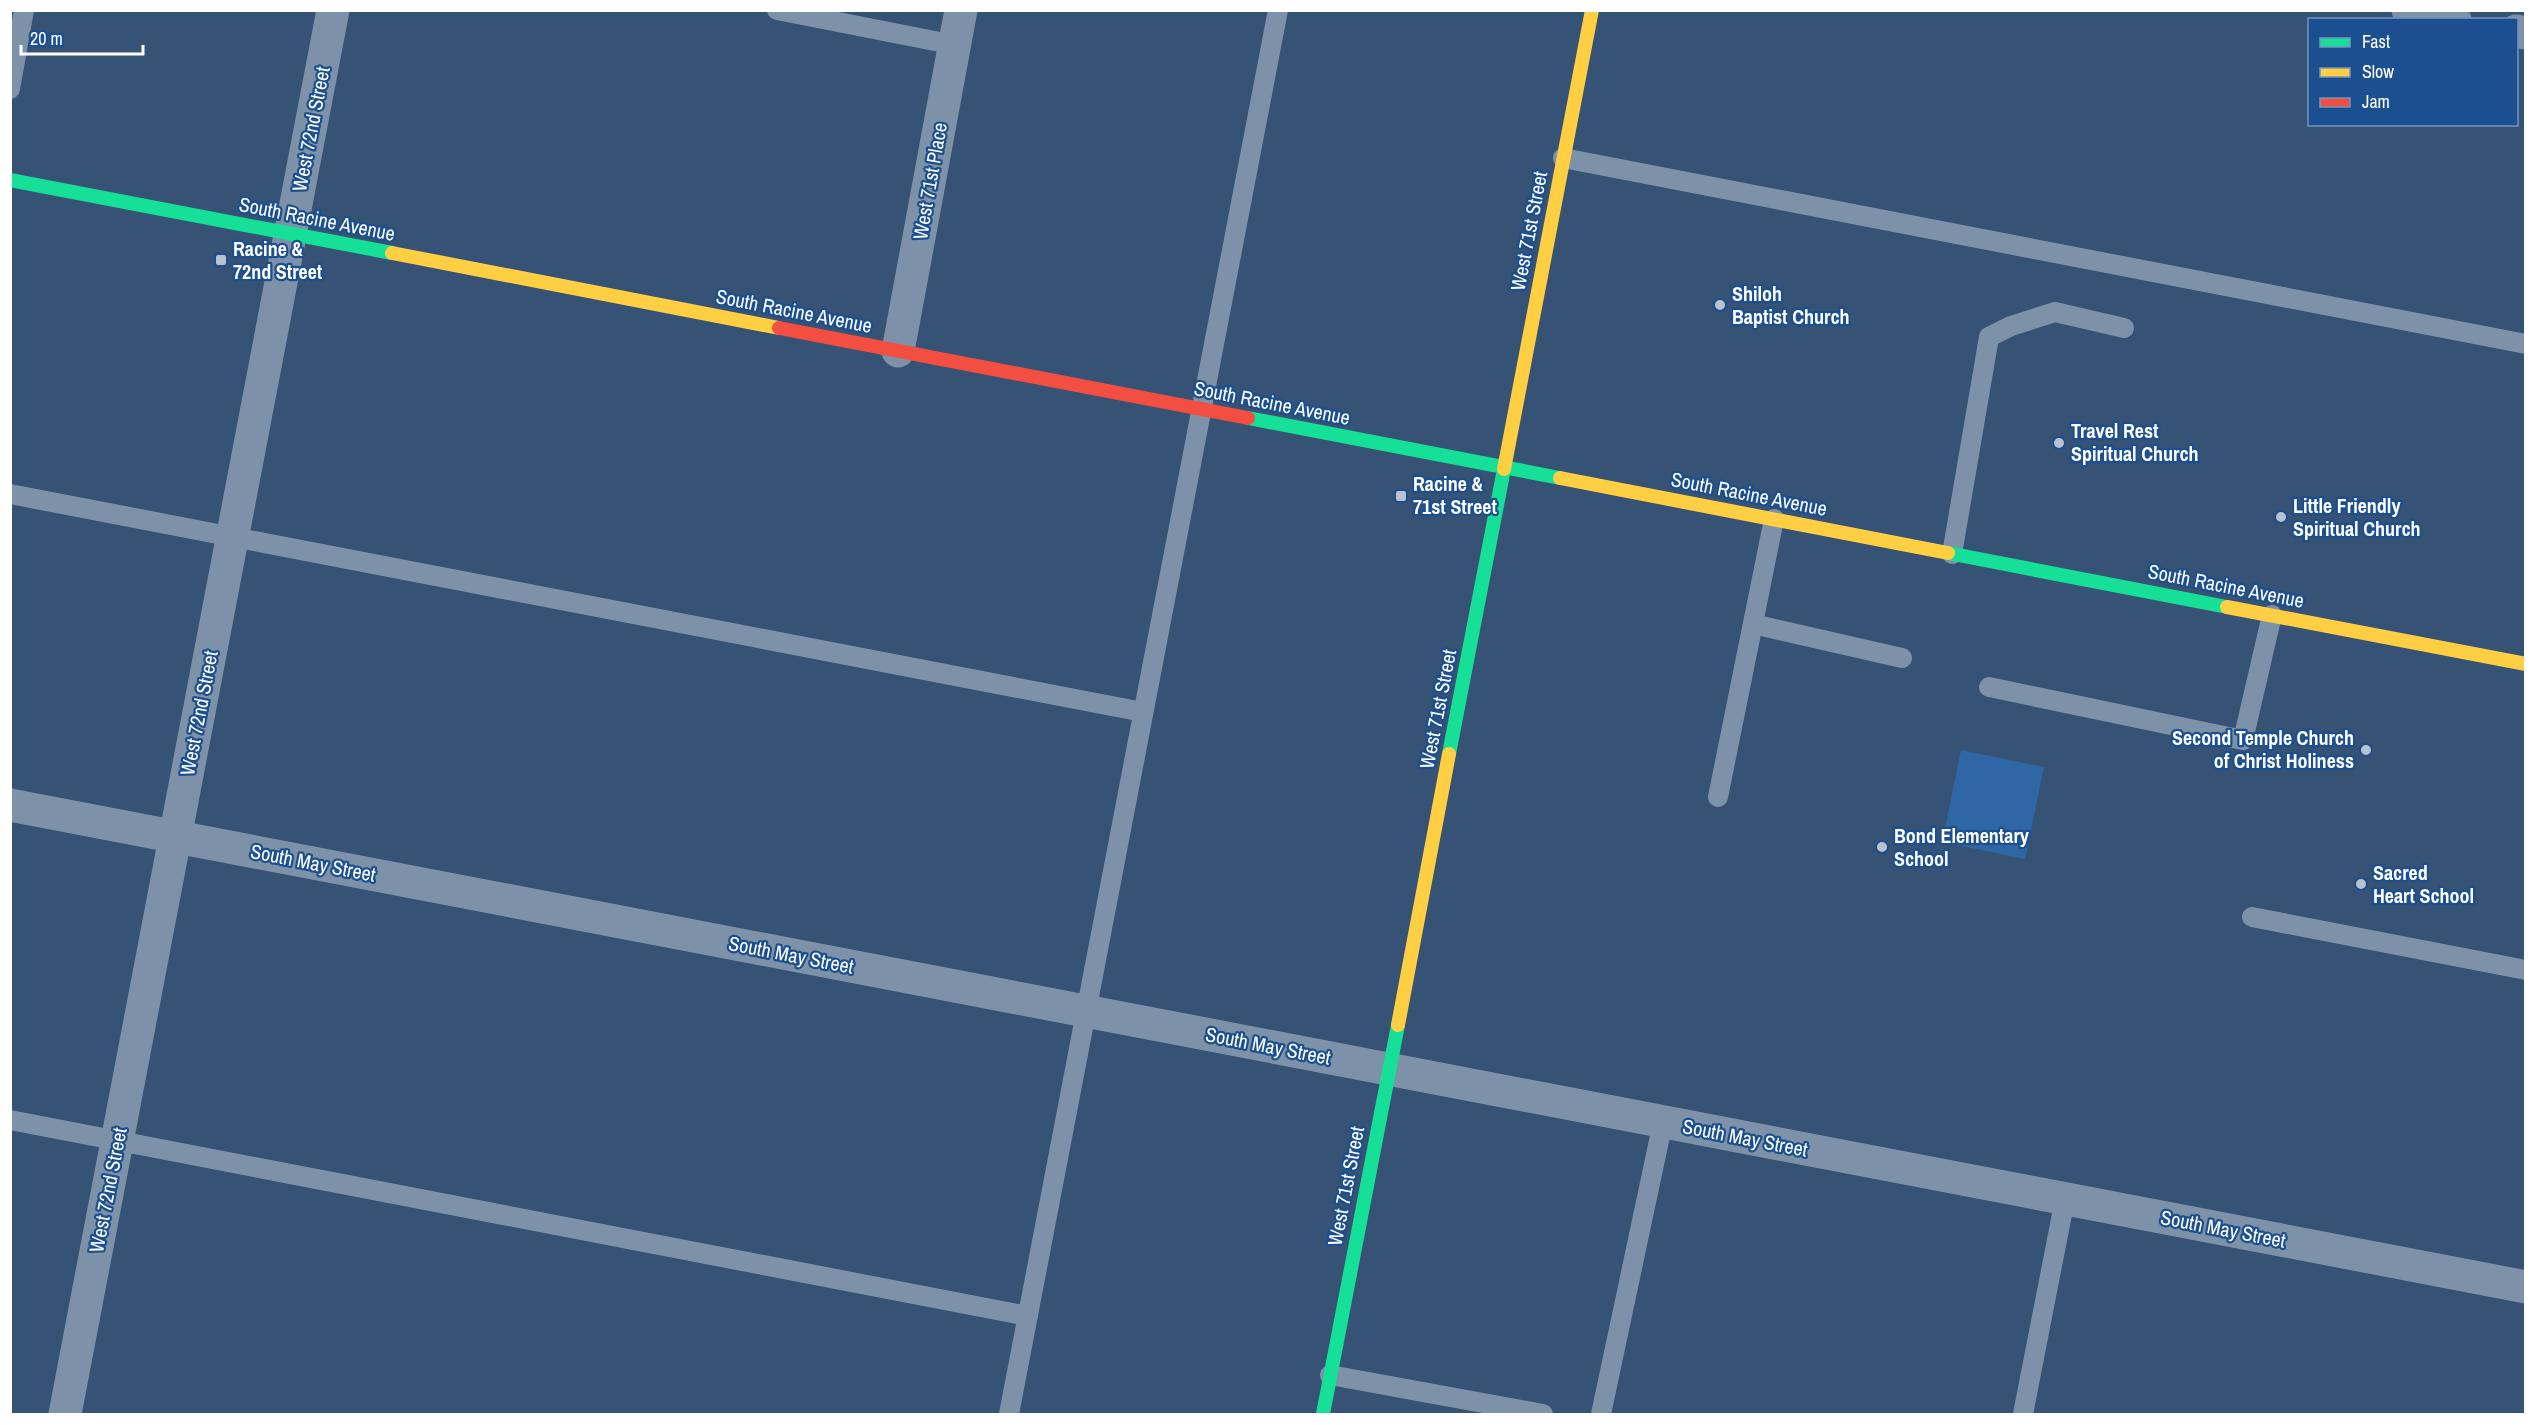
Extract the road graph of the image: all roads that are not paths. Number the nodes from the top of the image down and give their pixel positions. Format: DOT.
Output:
graph roads {
  1 [pos="24,10"];
  2 [pos="333,10"];
  3 [pos="777,10"];
  4 [pos="961,10"];
  5 [pos="1278,10"];
  6 [pos="1592,10"];
  7 [pos="2408,10"];
  8 [pos="2446,18"];
  9 [pos="955,45"];
  10 [pos="10,89"];
  11 [pos="1563,158"];
  12 [pos="10,180"];
  13 [pos="290,234"];
  14 [pos="2124,328"];
  15 [pos="2526,344"];
  16 [pos="898,351"];
  17 [pos="1201,409"];
  18 [pos="1505,468"];
  19 [pos="10,494"];
  20 [pos="1774,519"];
  21 [pos="233,537"];
  22 [pos="1952,554"];
  23 [pos="2272,615"];
  24 [pos="1753,624"];
  25 [pos="1902,658"];
  26 [pos="2526,664"];
  27 [pos="1989,687"];
  28 [pos="1143,711"];
  29 [pos="1718,797"];
  30 [pos="10,805"];
  31 [pos="175,837"];
  32 [pos="2252,917"];
  33 [pos="2526,970"];
  34 [pos="1086,1011"];
  35 [pos="1389,1070"];
  36 [pos="10,1120"];
  37 [pos="1663,1122"];
  38 [pos="118,1141"];
  39 [pos="2065,1199"];
  40 [pos="2526,1287"];
  41 [pos="1028,1316"];
  42 [pos="1330,1375"];
  43 [pos="65,1414"];
  44 [pos="1009,1414"];
  45 [pos="1323,1414"];
  46 [pos="1543,1414"];
  47 [pos="1601,1414"];
  48 [pos="2024,1414"];
  1 -- 10 [label="lane"];
  2 -- 13 [label="street, West 72nd Street"];
  3 -- 9 [label="lane"];
  4 -- 9 [label="street, West 71st Place"];
  5 -- 17 [label="lane"];
  6 -- 11 [label="street, West 71st Street"];
  7 -- 8 [label="street"];
  9 -- 16 [label="street, West 71st Place"];
  11 -- 15 [label="lane"];
  11 -- 18 [label="street, West 71st Street"];
  12 -- 13 [label="street, South Racine Avenue"];
  13 -- 16 [label="street, South Racine Avenue"];
  13 -- 21 [label="street, West 72nd Street"];
  14 -- 22 [label="lane"];
  16 -- 17 [label="street, South Racine Avenue"];
  17 -- 18 [label="street, South Racine Avenue"];
  17 -- 28 [label="lane"];
  18 -- 20 [label="street, South Racine Avenue"];
  18 -- 35 [label="street, West 71st Street"];
  19 -- 21 [label="lane"];
  20 -- 22 [label="street, South Racine Avenue"];
  20 -- 24 [label="lane"];
  21 -- 28 [label="lane"];
  21 -- 31 [label="street, West 72nd Street"];
  22 -- 23 [label="street, South Racine Avenue"];
  23 -- 26 [label="street, South Racine Avenue"];
  23 -- 27 [label="lane"];
  24 -- 25 [label="lane"];
  24 -- 29 [label="lane"];
  28 -- 34 [label="lane"];
  30 -- 31 [label="street, South May Street"];
  31 -- 34 [label="street, South May Street"];
  31 -- 38 [label="street, West 72nd Street"];
  32 -- 33 [label="lane"];
  34 -- 35 [label="street, South May Street"];
  34 -- 41 [label="lane"];
  35 -- 37 [label="street, South May Street"];
  35 -- 42 [label="street, West 71st Street"];
  36 -- 38 [label="lane"];
  37 -- 39 [label="street, South May Street"];
  37 -- 47 [label="lane"];
  38 -- 41 [label="lane"];
  38 -- 43 [label="street, West 72nd Street"];
  39 -- 40 [label="street, South May Street"];
  39 -- 48 [label="lane"];
  41 -- 44 [label="lane"];
  42 -- 45 [label="street, West 71st Street"];
  42 -- 46 [label="lane"];
}
